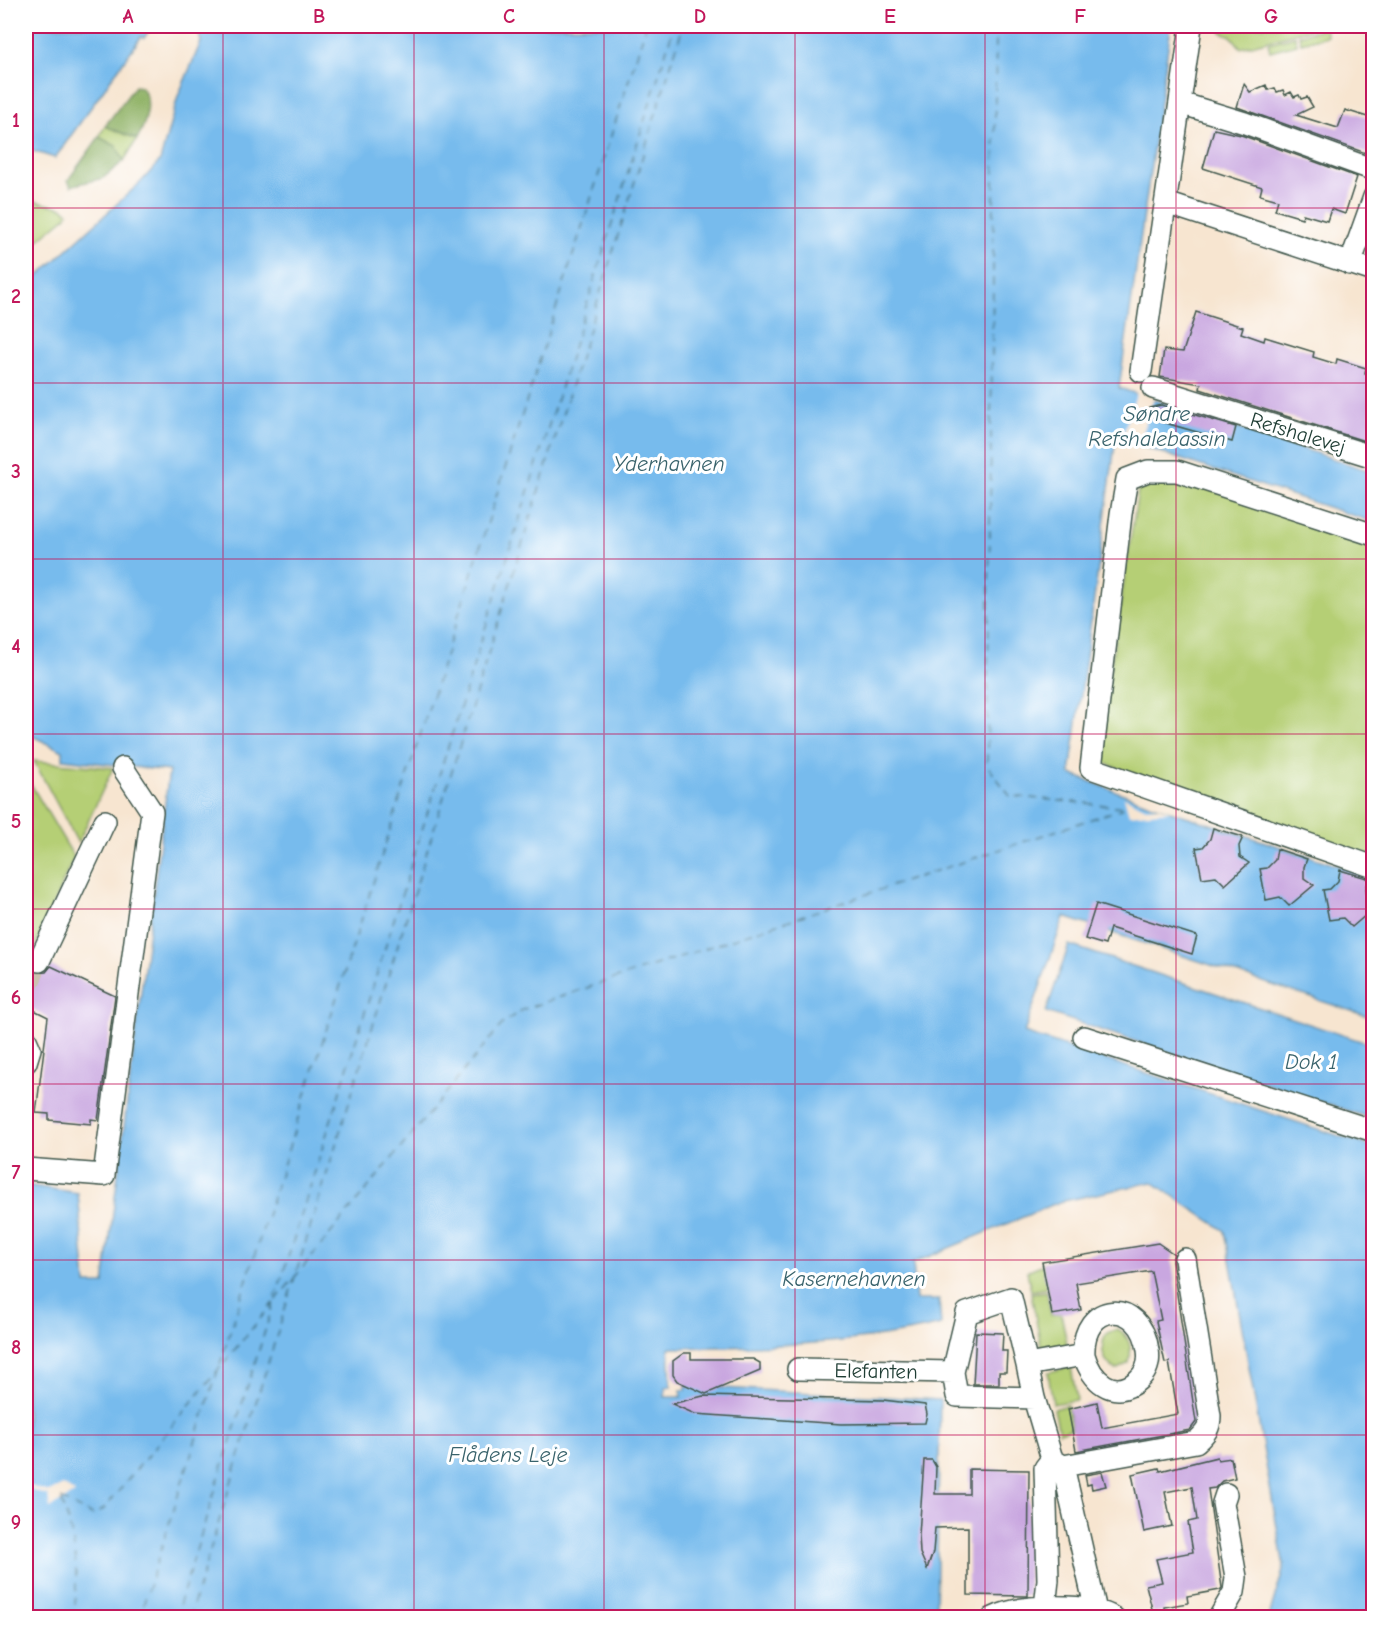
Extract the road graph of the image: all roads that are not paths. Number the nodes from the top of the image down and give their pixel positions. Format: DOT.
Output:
graph roads {
  1 [pos="1191,26"];
  2 [pos="1180,103"];
  3 [pos="1374,170"];
  4 [pos="1374,197"];
  5 [pos="1166,203"];
  6 [pos="1350,264"];
  7 [pos="1374,271"];
  8 [pos="1374,457"];
  9 [pos="1374,536"];
  10 [pos="123,768"];
  11 [pos="105,821"];
  12 [pos="1374,867"];
  13 [pos="39,961"];
  14 [pos="1084,1037"];
  15 [pos="26,1040"];
  16 [pos="26,1062"];
  17 [pos="1374,1131"];
  18 [pos="26,1169"];
  19 [pos="1185,1259"];
  20 [pos="1084,1355"];
  21 [pos="1027,1365"];
  22 [pos="798,1369"];
  23 [pos="953,1372"];
  24 [pos="1034,1398"];
  25 [pos="1058,1463"];
  26 [pos="1226,1494"];
  27 [pos="1045,1607"];
  28 [pos="1105,1614"];
  29 [pos="993,1617"];
  30 [pos="1219,1617"];
  1 -- 2 [label="street, Refshalevej"];
  2 -- 3 [label="street"];
  2 -- 5 [label="street, Refshalevej"];
  4 -- 6 [label="street"];
  5 -- 6 [label="street"];
  5 -- 8 [label="street, Refshalevej"];
  6 -- 7 [label="street"];
  9 -- 12 [label="street"];
  10 -- 18 [label="street"];
  11 -- 13 [label="street"];
  14 -- 17 [label="street"];
  15 -- 16 [label="street"];
  19 -- 25 [label="street"];
  20 -- 21 [label="street"];
  21 -- 23 [label="street"];
  21 -- 24 [label="street"];
  22 -- 23 [label="street, Elefanten"];
  23 -- 24 [label="street"];
  24 -- 25 [label="street"];
  25 -- 27 [label="street"];
  25 -- 28 [label="street"];
  26 -- 30 [label="street"];
  27 -- 28 [label="street"];
  27 -- 29 [label="street"];
}
